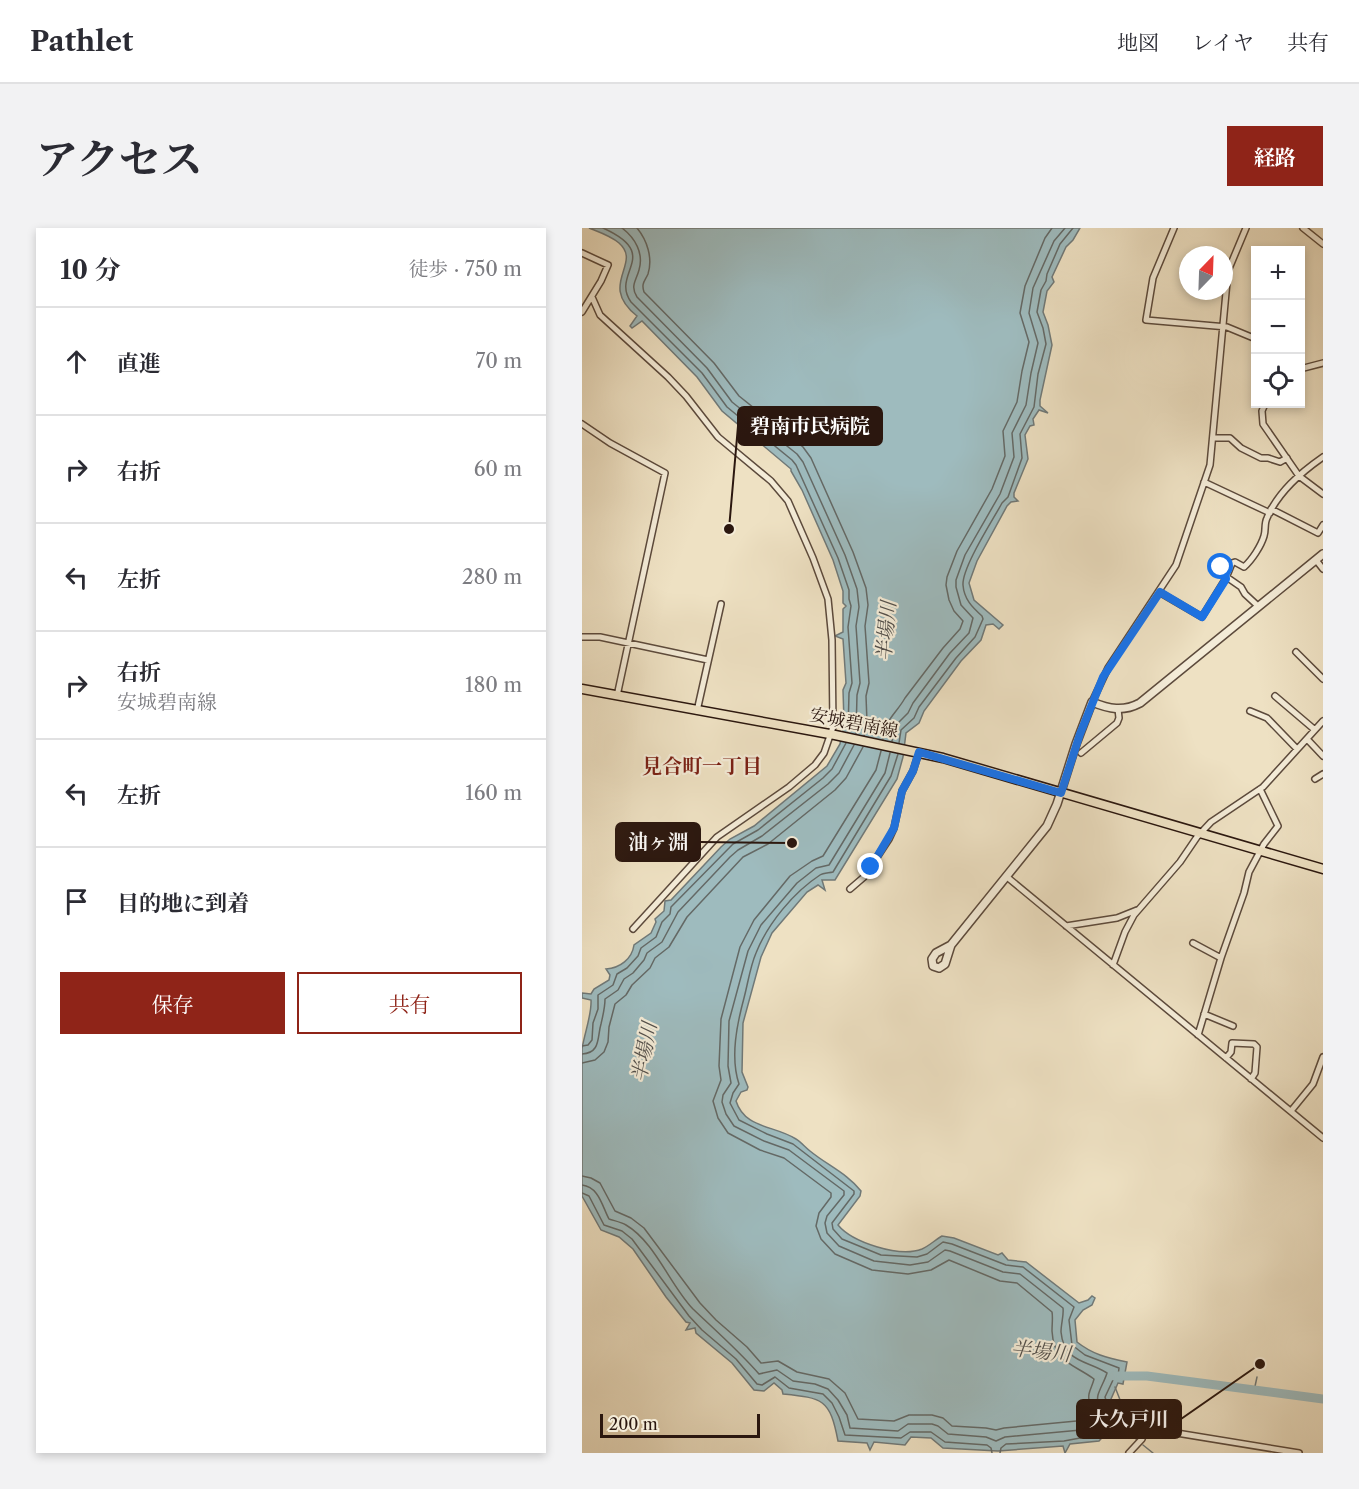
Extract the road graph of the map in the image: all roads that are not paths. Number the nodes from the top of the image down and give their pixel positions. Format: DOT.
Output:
graph roads {
  1 [pos="1174,228"];
  2 [pos="1246,228"];
  3 [pos="1303,228"];
  4 [pos="1323,244"];
  5 [pos="582,253"];
  6 [pos="592,297"];
  7 [pos="582,312"];
  8 [pos="1223,327"];
  9 [pos="1251,337"];
  10 [pos="1323,363"];
  11 [pos="1305,368"];
  12 [pos="1263,408"];
  13 [pos="582,424"];
  14 [pos="1213,438"];
  15 [pos="1323,456"];
  16 [pos="1287,458"];
  17 [pos="1299,476"];
  18 [pos="1204,482"];
  19 [pos="1323,494"];
  20 [pos="1270,511"];
  21 [pos="1323,525"];
  22 [pos="1323,554"];
  23 [pos="1316,560"];
  24 [pos="1221,562"];
  25 [pos="1323,569"];
  26 [pos="1226,575"];
  27 [pos="1160,592"];
  28 [pos="721,604"];
  29 [pos="1258,606"];
  30 [pos="582,637"];
  31 [pos="628,644"];
  32 [pos="1296,652"];
  33 [pos="708,660"];
  34 [pos="1323,679"];
  35 [pos="582,689"];
  36 [pos="617,696"];
  37 [pos="1275,696"];
  38 [pos="1092,702"];
  39 [pos="1118,709"];
  40 [pos="697,711"];
  41 [pos="1250,711"];
  42 [pos="1323,721"];
  43 [pos="1315,729"];
  44 [pos="833,734"];
  45 [pos="1307,739"];
  46 [pos="1297,749"];
  47 [pos="919,752"];
  48 [pos="1081,753"];
  49 [pos="1323,756"];
  50 [pos="1323,774"];
  51 [pos="1315,779"];
  52 [pos="1260,789"];
  53 [pos="1061,793"];
  54 [pos="1201,834"];
  55 [pos="1260,851"];
  56 [pos="1323,869"];
  57 [pos="1007,878"];
  58 [pos="850,889"];
  59 [pos="1139,909"];
  60 [pos="1066,926"];
  61 [pos="633,929"];
  62 [pos="1193,943"];
  63 [pos="951,945"];
  64 [pos="1221,958"];
  65 [pos="1113,965"];
  66 [pos="1204,1014"];
  67 [pos="1233,1026"];
  68 [pos="1198,1035"];
  69 [pos="1323,1057"];
  70 [pos="1226,1058"];
  71 [pos="1251,1079"];
  72 [pos="1291,1112"];
  73 [pos="1323,1138"];
  74 [pos="1130,1453"];
  75 [pos="1299,1453"];
  1 -- 8 [label="street"];
  2 -- 8 [label="street"];
  3 -- 4 [label="street"];
  5 -- 6 [label="street"];
  6 -- 7 [label="street"];
  6 -- 44 [label="street"];
  8 -- 9 [label="street"];
  8 -- 14 [label="street"];
  10 -- 11 [label="street"];
  12 -- 16 [label="street"];
  13 -- 31 [label="street"];
  14 -- 16 [label="street"];
  14 -- 18 [label="street"];
  15 -- 17 [label="street"];
  16 -- 17 [label="street"];
  17 -- 19 [label="street"];
  17 -- 20 [label="street"];
  18 -- 20 [label="street"];
  18 -- 27 [label="street"];
  20 -- 21 [label="street"];
  20 -- 26 [label="street"];
  22 -- 23 [label="street"];
  23 -- 25 [label="street"];
  23 -- 29 [label="street"];
  24 -- 26 [label="street"];
  26 -- 27 [label="street"];
  26 -- 29 [label="street"];
  27 -- 38 [label="street"];
  28 -- 33 [label="street"];
  29 -- 39 [label="street"];
  30 -- 31 [label="street"];
  31 -- 33 [label="street"];
  31 -- 36 [label="street"];
  32 -- 34 [label="street"];
  33 -- 40 [label="street"];
  35 -- 36 [label="main road, 安城碧南線"];
  36 -- 40 [label="main road, 安城碧南線"];
  37 -- 43 [label="street"];
  38 -- 39 [label="street"];
  38 -- 53 [label="street"];
  39 -- 48 [label="street"];
  40 -- 44 [label="main road, 安城碧南線"];
  41 -- 46 [label="street"];
  42 -- 43 [label="street"];
  43 -- 45 [label="street"];
  44 -- 47 [label="main road, 安城碧南線"];
  44 -- 61 [label="street"];
  45 -- 46 [label="street"];
  45 -- 49 [label="street"];
  46 -- 52 [label="street"];
  47 -- 53 [label="main road, 安城碧南線"];
  47 -- 58 [label="street"];
  50 -- 51 [label="street"];
  52 -- 54 [label="street"];
  52 -- 55 [label="street"];
  53 -- 54 [label="main road, 安城碧南線"];
  53 -- 57 [label="street"];
  54 -- 55 [label="main road, 安城碧南線"];
  54 -- 59 [label="street"];
  55 -- 56 [label="main road, 安城碧南線"];
  55 -- 64 [label="street"];
  57 -- 60 [label="street"];
  57 -- 63 [label="street"];
  59 -- 60 [label="street"];
  59 -- 65 [label="street"];
  60 -- 65 [label="street"];
  62 -- 64 [label="street"];
  64 -- 66 [label="street"];
  65 -- 68 [label="street"];
  66 -- 67 [label="street"];
  66 -- 68 [label="street"];
  68 -- 70 [label="street"];
  69 -- 72 [label="street"];
  70 -- 71 [label="street"];
  70 -- 71 [label="street"];
  71 -- 72 [label="street"];
  72 -- 73 [label="street"];
  74 -- 75 [label="street"];
}
